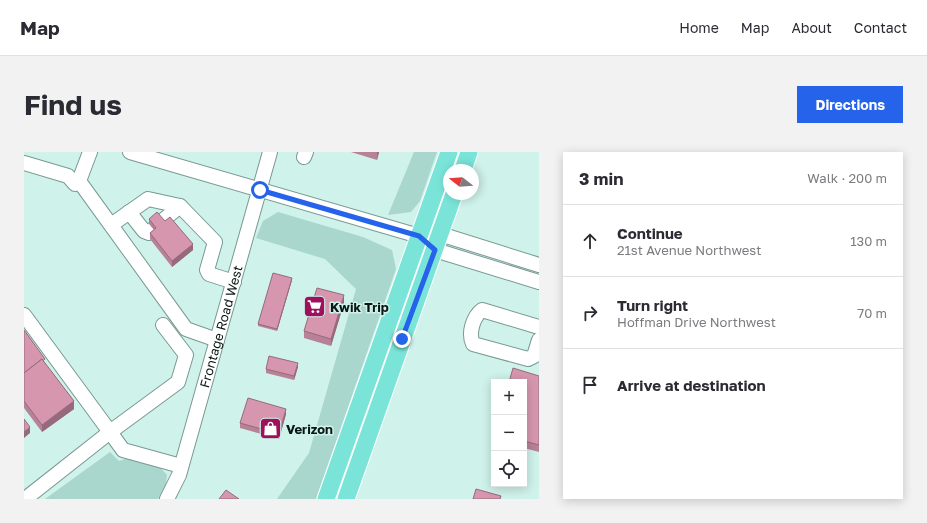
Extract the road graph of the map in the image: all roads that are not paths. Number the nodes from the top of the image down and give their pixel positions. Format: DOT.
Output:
graph roads {
  1 [pos="90,152"];
  2 [pos="130,152"];
  3 [pos="270,152"];
  4 [pos="449,152"];
  5 [pos="469,152"];
  6 [pos="24,163"];
  7 [pos="465,164"];
  8 [pos="75,184"];
  9 [pos="260,190"];
  10 [pos="452,200"];
  11 [pos="180,206"];
  12 [pos="129,212"];
  13 [pos="111,225"];
  14 [pos="440,234"];
  15 [pos="419,236"];
  16 [pos="435,250"];
  17 [pos="539,265"];
  18 [pos="234,282"];
  19 [pos="539,282"];
  20 [pos="24,315"];
  21 [pos="163,325"];
  22 [pos="539,327"];
  23 [pos="218,340"];
  24 [pos="539,340"];
  25 [pos="110,432"];
  26 [pos="181,466"];
  27 [pos="25,499"];
  28 [pos="167,499"];
  29 [pos="326,499"];
  30 [pos="346,499"];
  1 -- 13 [label="street"];
  2 -- 9 [label="street"];
  3 -- 9 [label="street, Frontage Road West"];
  4 -- 15 [label="main road"];
  5 -- 7 [label="main road"];
  6 -- 8 [label="street"];
  9 -- 15 [label="street"];
  9 -- 18 [label="street, Frontage Road West"];
  10 -- 14 [label="main road"];
  11 -- 12 [label="street"];
  11 -- 12 [label="street"];
  11 -- 18 [label="street"];
  12 -- 13 [label="street"];
  13 -- 23 [label="street"];
  14 -- 15 [label="street"];
  14 -- 16 [label="main road"];
  14 -- 17 [label="street"];
  15 -- 16 [label="street"];
  15 -- 29 [label="main road"];
  16 -- 19 [label="street"];
  16 -- 30 [label="main road"];
  18 -- 23 [label="street, Frontage Road West"];
  20 -- 25 [label="street"];
  21 -- 25 [label="street"];
  22 -- 24 [label="street"];
  23 -- 26 [label="street, Frontage Road West"];
  25 -- 26 [label="street"];
  25 -- 27 [label="street"];
  26 -- 28 [label="street, Frontage Road West"];
}
